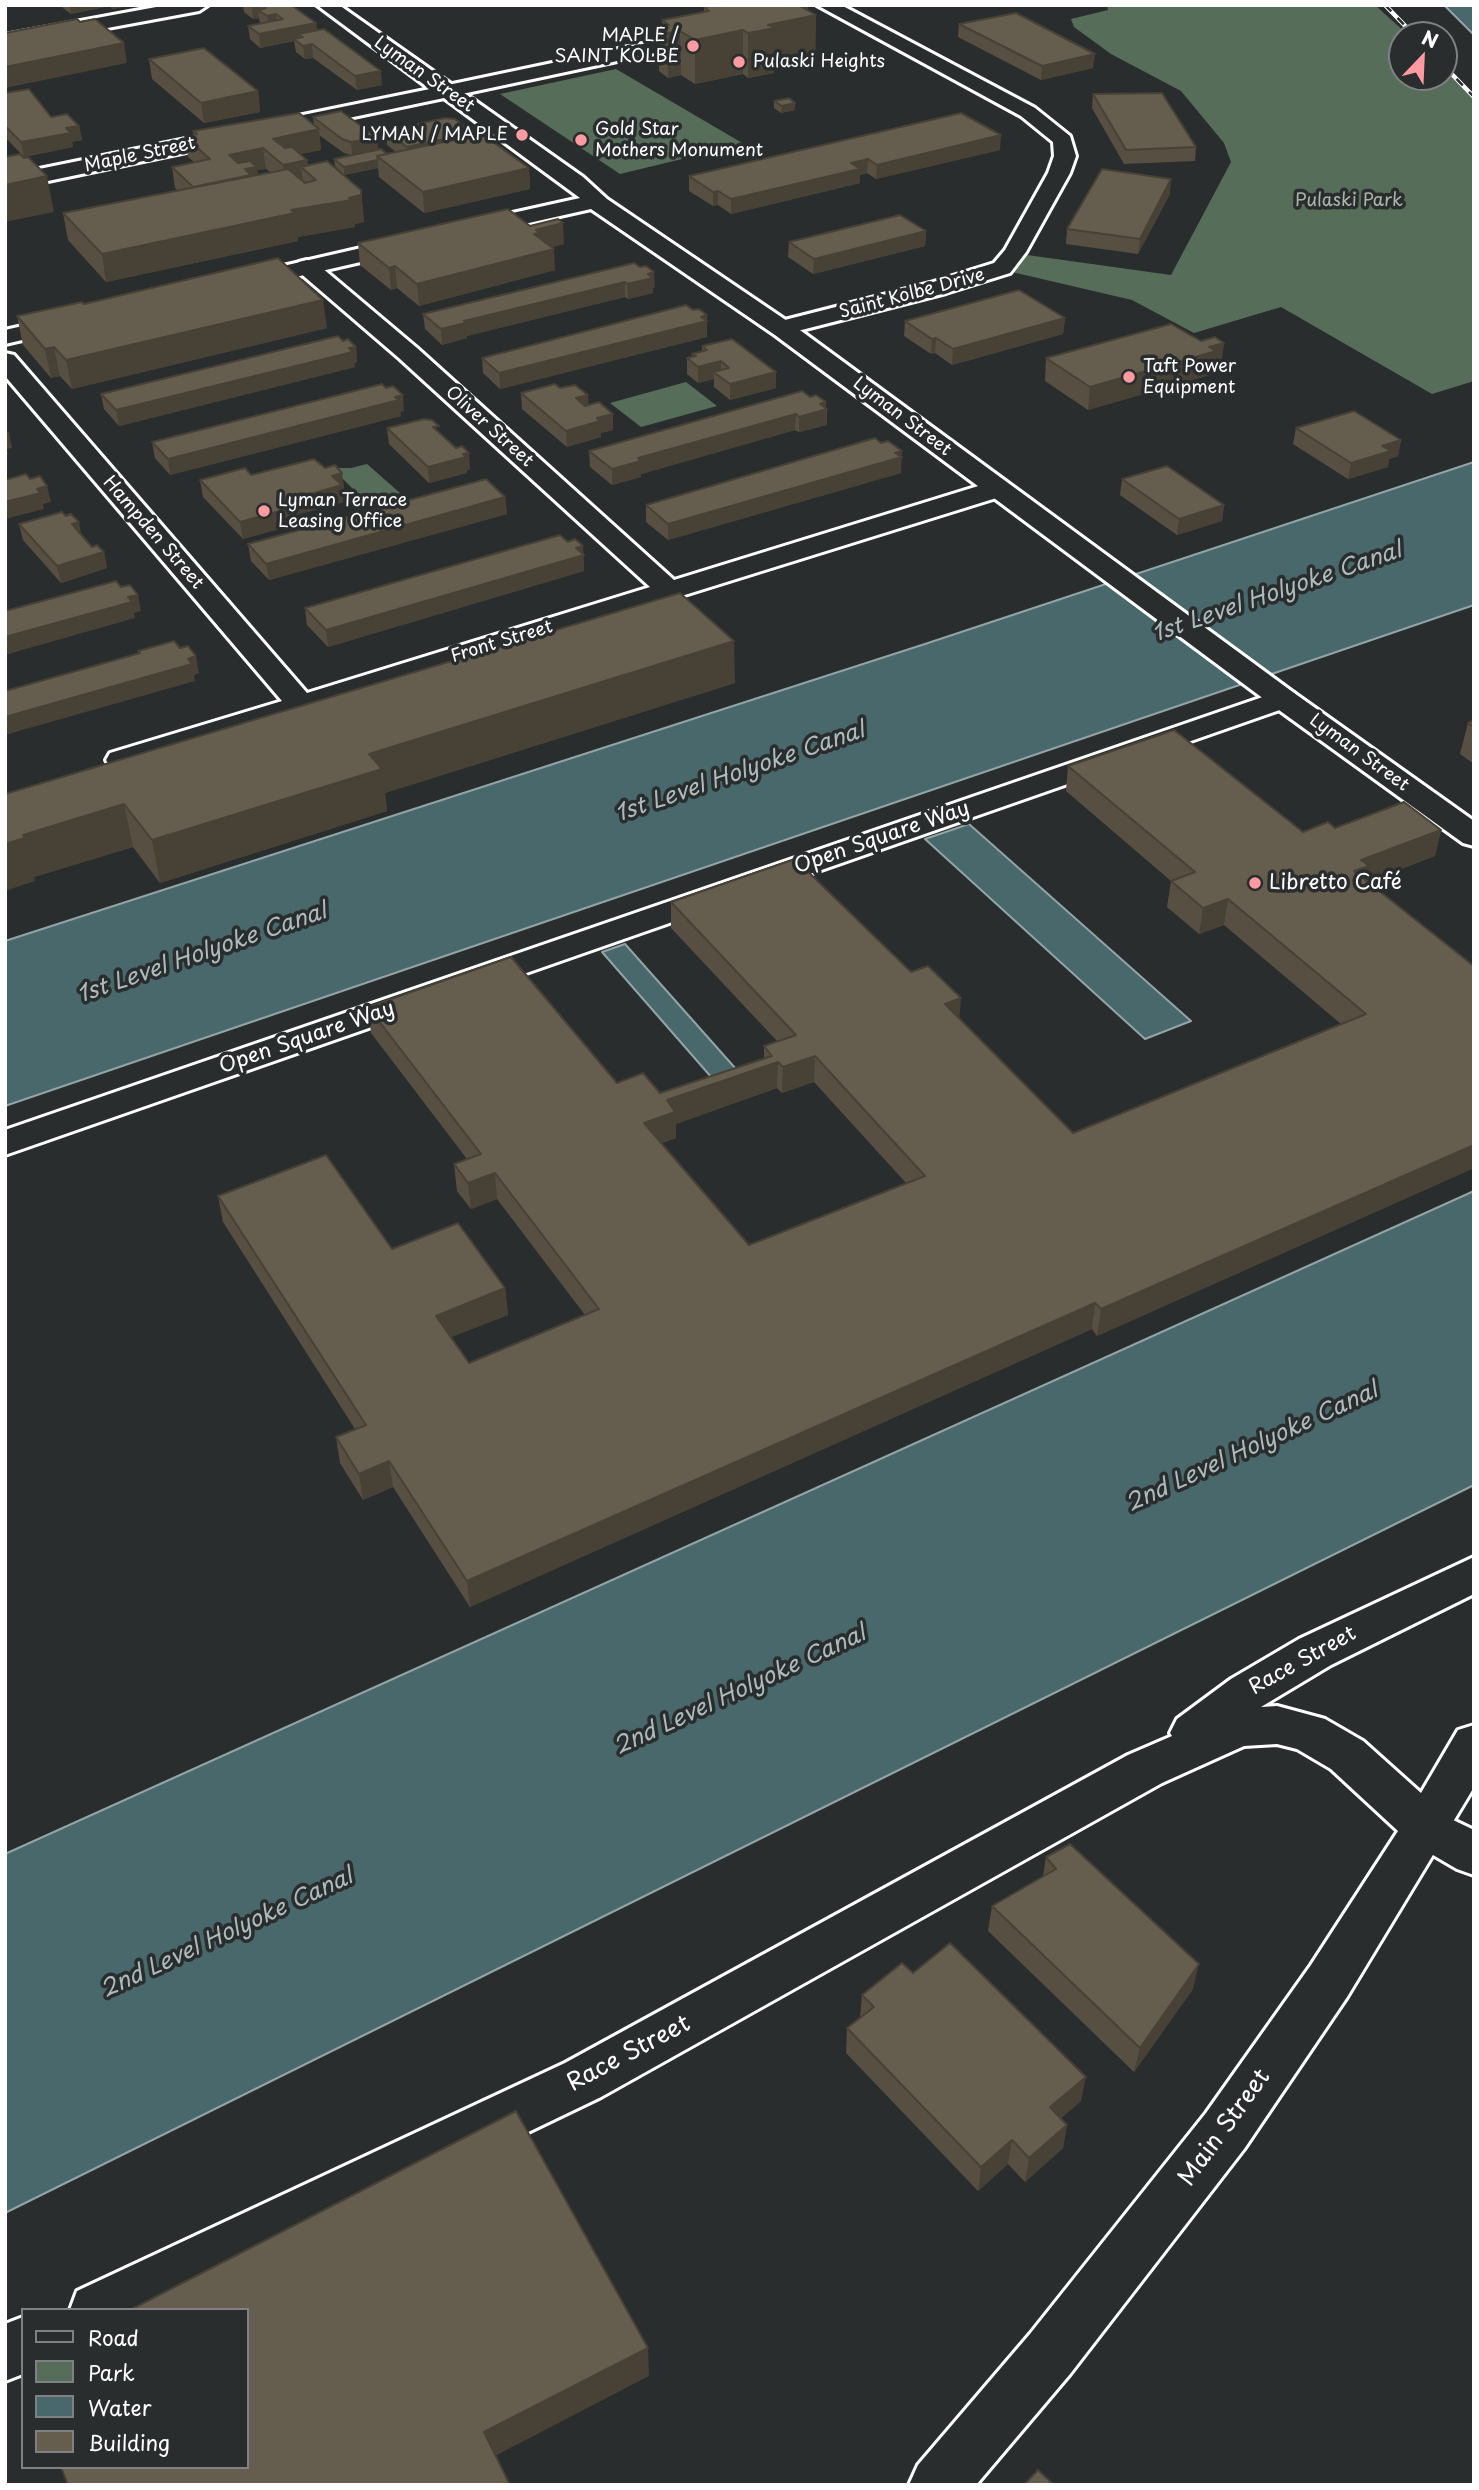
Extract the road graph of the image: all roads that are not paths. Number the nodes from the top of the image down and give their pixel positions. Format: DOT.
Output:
graph roads {
  1 [pos="198,5"];
  2 [pos="326,5"];
  3 [pos="837,7"];
  4 [pos="805,15"];
  5 [pos="723,33"];
  6 [pos="5,41"];
  7 [pos="448,91"];
  8 [pos="5,183"];
  9 [pos="596,201"];
  10 [pos="307,267"];
  11 [pos="214,289"];
  12 [pos="95,316"];
  13 [pos="782,328"];
  14 [pos="5,337"];
  15 [pos="5,360"];
  16 [pos="998,489"];
  17 [pos="669,590"];
  18 [pos="1273,692"];
  19 [pos="301,705"];
  20 [pos="100,766"];
  21 [pos="1474,836"];
  22 [pos="5,1143"];
  23 [pos="1474,1574"];
  24 [pos="1474,1744"];
  25 [pos="1145,1769"];
  26 [pos="1426,1827"];
  27 [pos="1474,1854"];
  28 [pos="101,2308"];
  29 [pos="21,2346"];
  30 [pos="5,2353"];
  31 [pos="939,2485"];
  1 -- 6 [label="street"];
  2 -- 7 [label="street, Lyman Street"];
  3 -- 4 [label="street"];
  3 -- 13 [label="street, Saint Kolbe Drive"];
  5 -- 7 [label="street, Maple Street"];
  7 -- 8 [label="street, Maple Street"];
  7 -- 9 [label="street, Lyman Street"];
  9 -- 10 [label="street"];
  9 -- 13 [label="street, Lyman Street"];
  10 -- 11 [label="street"];
  10 -- 17 [label="street, Oliver Street"];
  12 -- 14 [label="street"];
  13 -- 16 [label="street, Lyman Street"];
  15 -- 19 [label="street, Hampden Street"];
  16 -- 17 [label="street, Front Street"];
  16 -- 18 [label="street, Lyman Street"];
  17 -- 19 [label="street, Front Street"];
  18 -- 21 [label="street, Lyman Street"];
  18 -- 22 [label="street, Open Square Way"];
  19 -- 20 [label="street, Front Street"];
  23 -- 25 [label="street, Race Street"];
  24 -- 26 [label="street, Main Street"];
  25 -- 26 [label="street, Race Street"];
  25 -- 28 [label="street, Race Street"];
  26 -- 27 [label="street, Race Street"];
  26 -- 31 [label="street, Main Street"];
  29 -- 30 [label="street"];
}
